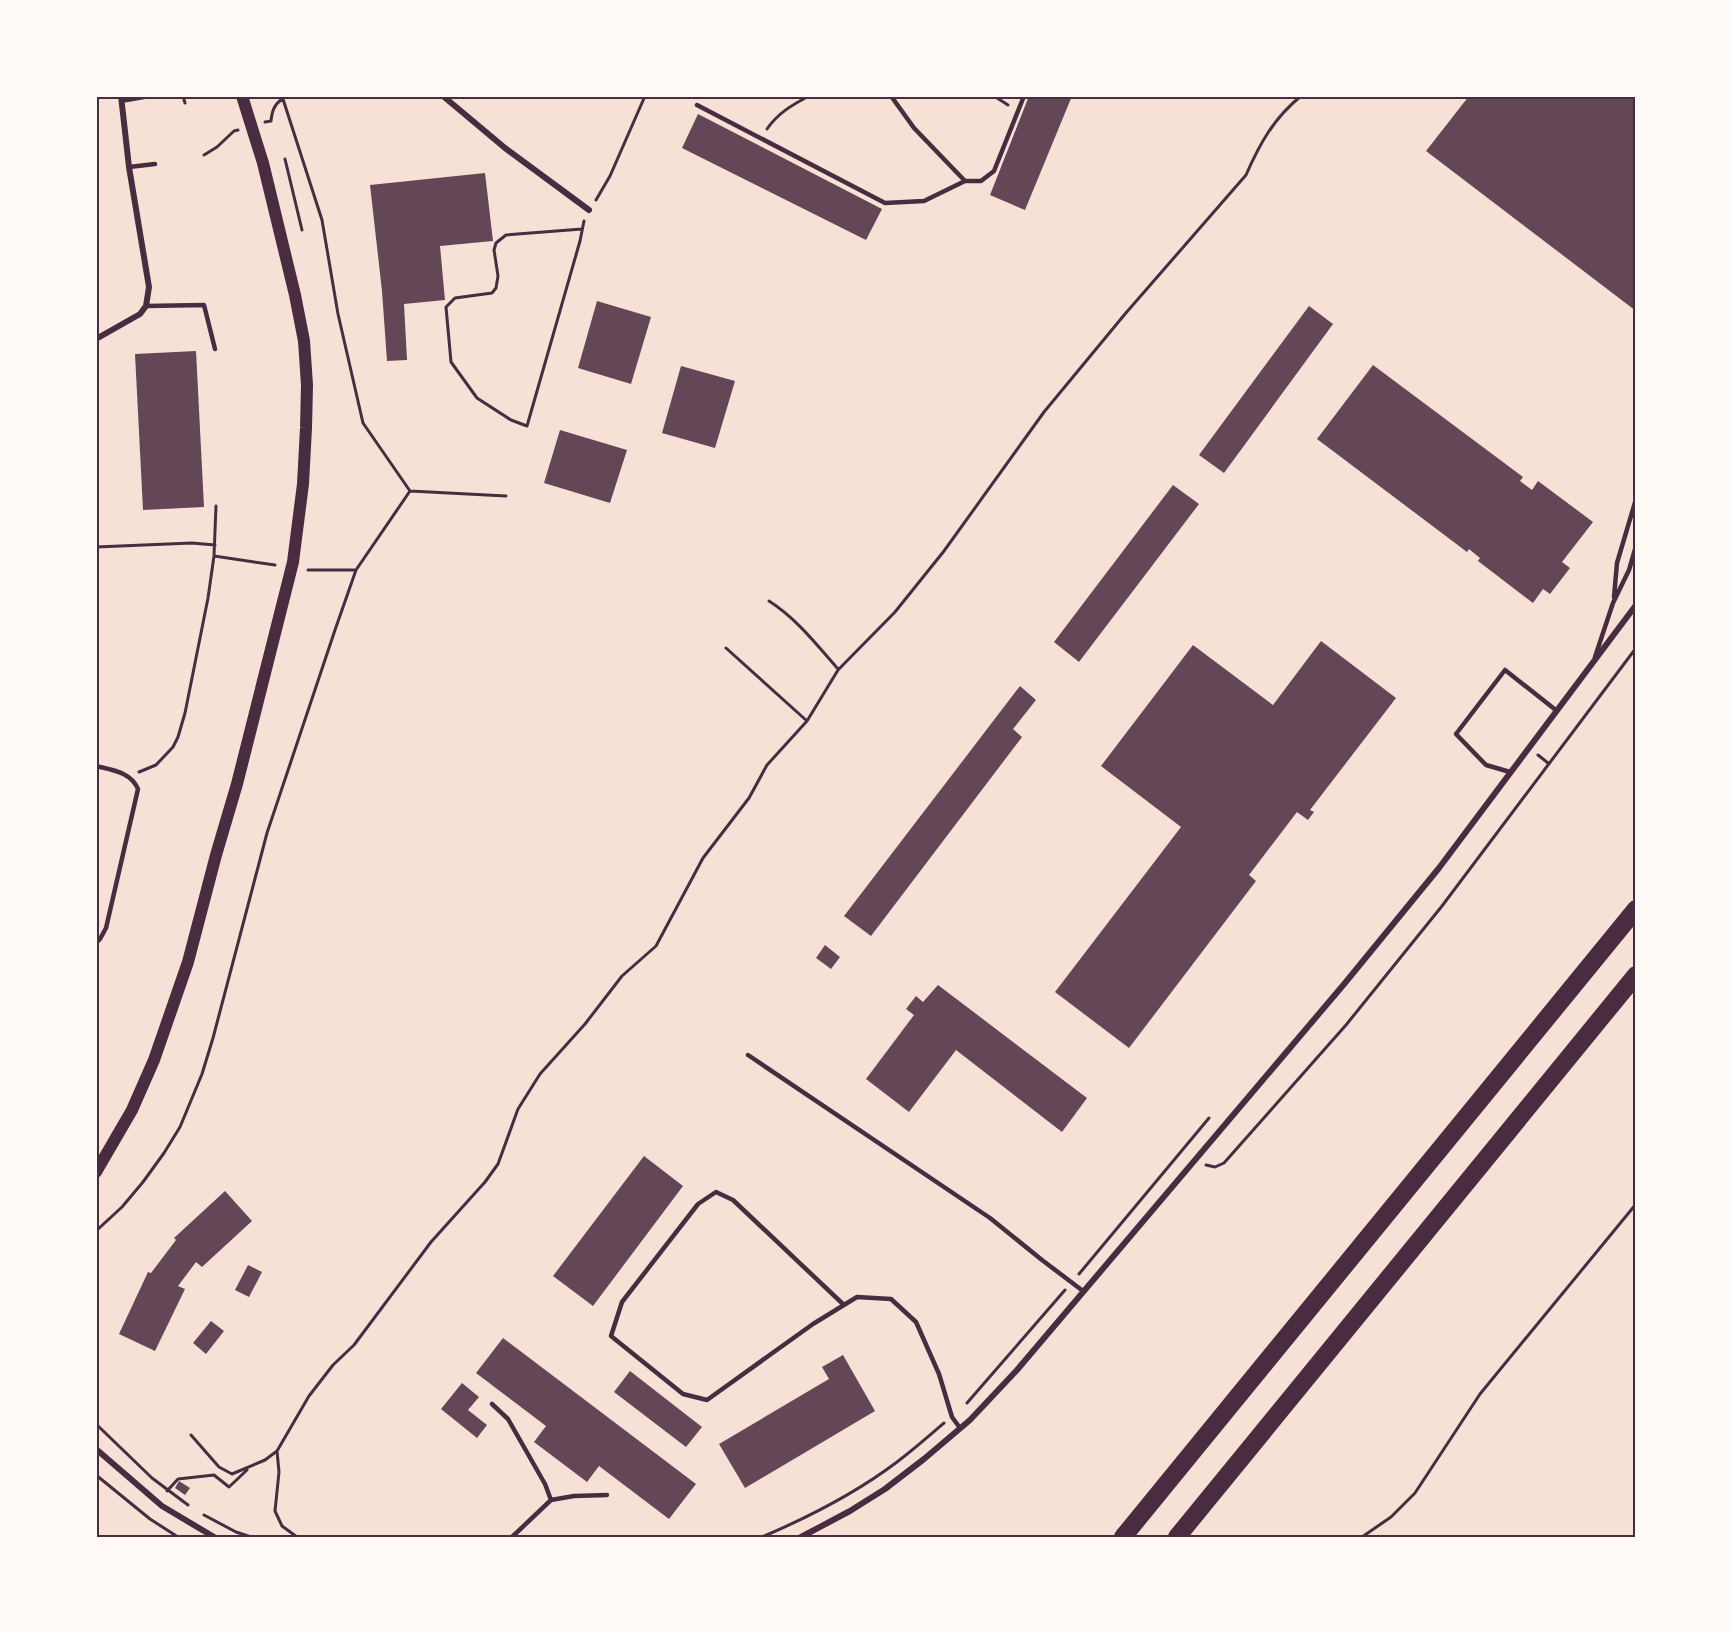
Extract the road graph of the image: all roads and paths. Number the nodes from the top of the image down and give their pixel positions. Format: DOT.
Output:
graph roads {
  1 [pos="145,96"];
  2 [pos="183,96"];
  3 [pos="242,96"];
  4 [pos="443,96"];
  5 [pos="645,96"];
  6 [pos="809,96"];
  7 [pos="891,96"];
  8 [pos="994,96"];
  9 [pos="1024,96"];
  10 [pos="1301,96"];
  11 [pos="282,97"];
  12 [pos="121,98"];
  13 [pos="185,103"];
  14 [pos="697,105"];
  15 [pos="1018,112"];
  16 [pos="271,121"];
  17 [pos="234,131"];
  18 [pos="761,138"];
  19 [pos="204,155"];
  20 [pos="285,159"];
  21 [pos="155,164"];
  22 [pos="129,167"];
  23 [pos="964,180"];
  24 [pos="589,210"];
  25 [pos="582,229"];
  26 [pos="302,230"];
  27 [pos="146,306"];
  28 [pos="96,339"];
  29 [pos="214,349"];
  30 [pos="410,491"];
  31 [pos="506,496"];
  32 [pos="1636,498"];
  33 [pos="216,506"];
  34 [pos="215,545"];
  35 [pos="1636,546"];
  36 [pos="96,547"];
  37 [pos="214,555"];
  38 [pos="275,565"];
  39 [pos="308,570"];
  40 [pos="356,570"];
  41 [pos="769,601"];
  42 [pos="1613,603"];
  43 [pos="1636,605"];
  44 [pos="726,648"];
  45 [pos="1636,648"];
  46 [pos="1594,660"];
  47 [pos="838,670"];
  48 [pos="1557,711"];
  49 [pos="807,721"];
  50 [pos="156,765"];
  51 [pos="96,766"];
  52 [pos="1510,772"];
  53 [pos="1636,909"];
  54 [pos="96,943"];
  55 [pos="1636,975"];
  56 [pos="748,1055"];
  57 [pos="1209,1118"];
  58 [pos="1206,1165"];
  59 [pos="96,1172"];
  60 [pos="1636,1204"];
  61 [pos="96,1231"];
  62 [pos="1072,1282"];
  63 [pos="1083,1291"];
  64 [pos="844,1305"];
  65 [pos="492,1404"];
  66 [pos="952,1417"];
  67 [pos="96,1424"];
  68 [pos="960,1428"];
  69 [pos="191,1435"];
  70 [pos="96,1449"];
  71 [pos="277,1451"];
  72 [pos="249,1469"];
  73 [pos="96,1475"];
  74 [pos="168,1491"];
  75 [pos="607,1495"];
  76 [pos="551,1500"];
  77 [pos="192,1508"];
  78 [pos="199,1512"];
  79 [pos="178,1537"];
  80 [pos="214,1537"];
  81 [pos="251,1537"];
  82 [pos="297,1537"];
  83 [pos="512,1537"];
  84 [pos="762,1537"];
  85 [pos="801,1537"];
  86 [pos="1123,1537"];
  87 [pos="1177,1537"];
  88 [pos="1362,1537"];
  1 -- 12 [label="street"];
  2 -- 13 [label="path"];
  3 -- 59 [label="main road"];
  4 -- 24 [label="street"];
  5 -- 24 [label="path"];
  6 -- 18 [label="path"];
  7 -- 23 [label="lane"];
  8 -- 15 [label="path"];
  9 -- 15 [label="lane"];
  10 -- 47 [label="path"];
  11 -- 16 [label="path"];
  11 -- 30 [label="path"];
  12 -- 22 [label="street"];
  14 -- 18 [label="lane"];
  15 -- 23 [label="lane"];
  17 -- 19 [label="path"];
  18 -- 23 [label="lane"];
  20 -- 26 [label="path"];
  21 -- 22 [label="lane"];
  22 -- 27 [label="street"];
  24 -- 25 [label="path"];
  25 -- 25 [label="path"];
  27 -- 28 [label="street"];
  27 -- 29 [label="lane"];
  30 -- 31 [label="path"];
  30 -- 40 [label="path"];
  32 -- 42 [label="lane"];
  33 -- 34 [label="path"];
  34 -- 36 [label="path"];
  34 -- 37 [label="path"];
  35 -- 42 [label="lane"];
  37 -- 38 [label="path"];
  37 -- 50 [label="path"];
  39 -- 40 [label="path"];
  40 -- 61 [label="path"];
  41 -- 47 [label="path"];
  42 -- 46 [label="lane"];
  43 -- 46 [label="street"];
  44 -- 49 [label="path"];
  45 -- 58 [label="path"];
  46 -- 48 [label="street"];
  47 -- 49 [label="path"];
  48 -- 52 [label="street"];
  48 -- 52 [label="lane"];
  49 -- 71 [label="path"];
  51 -- 54 [label="lane"];
  52 -- 63 [label="street"];
  53 -- 86 [label="highway"];
  55 -- 87 [label="highway"];
  56 -- 62 [label="lane"];
  57 -- 62 [label="path"];
  60 -- 88 [label="path"];
  62 -- 63 [label="lane"];
  62 -- 66 [label="path"];
  63 -- 68 [label="street"];
  64 -- 64 [label="lane"];
  64 -- 66 [label="lane"];
  65 -- 76 [label="lane"];
  66 -- 68 [label="lane"];
  66 -- 84 [label="path"];
  67 -- 74 [label="path"];
  68 -- 85 [label="street"];
  69 -- 72 [label="path"];
  70 -- 80 [label="street"];
  71 -- 72 [label="path"];
  71 -- 82 [label="path"];
  72 -- 74 [label="path"];
  73 -- 79 [label="path"];
  74 -- 77 [label="path"];
  75 -- 76 [label="lane"];
  76 -- 83 [label="lane"];
  78 -- 81 [label="path"];
}
